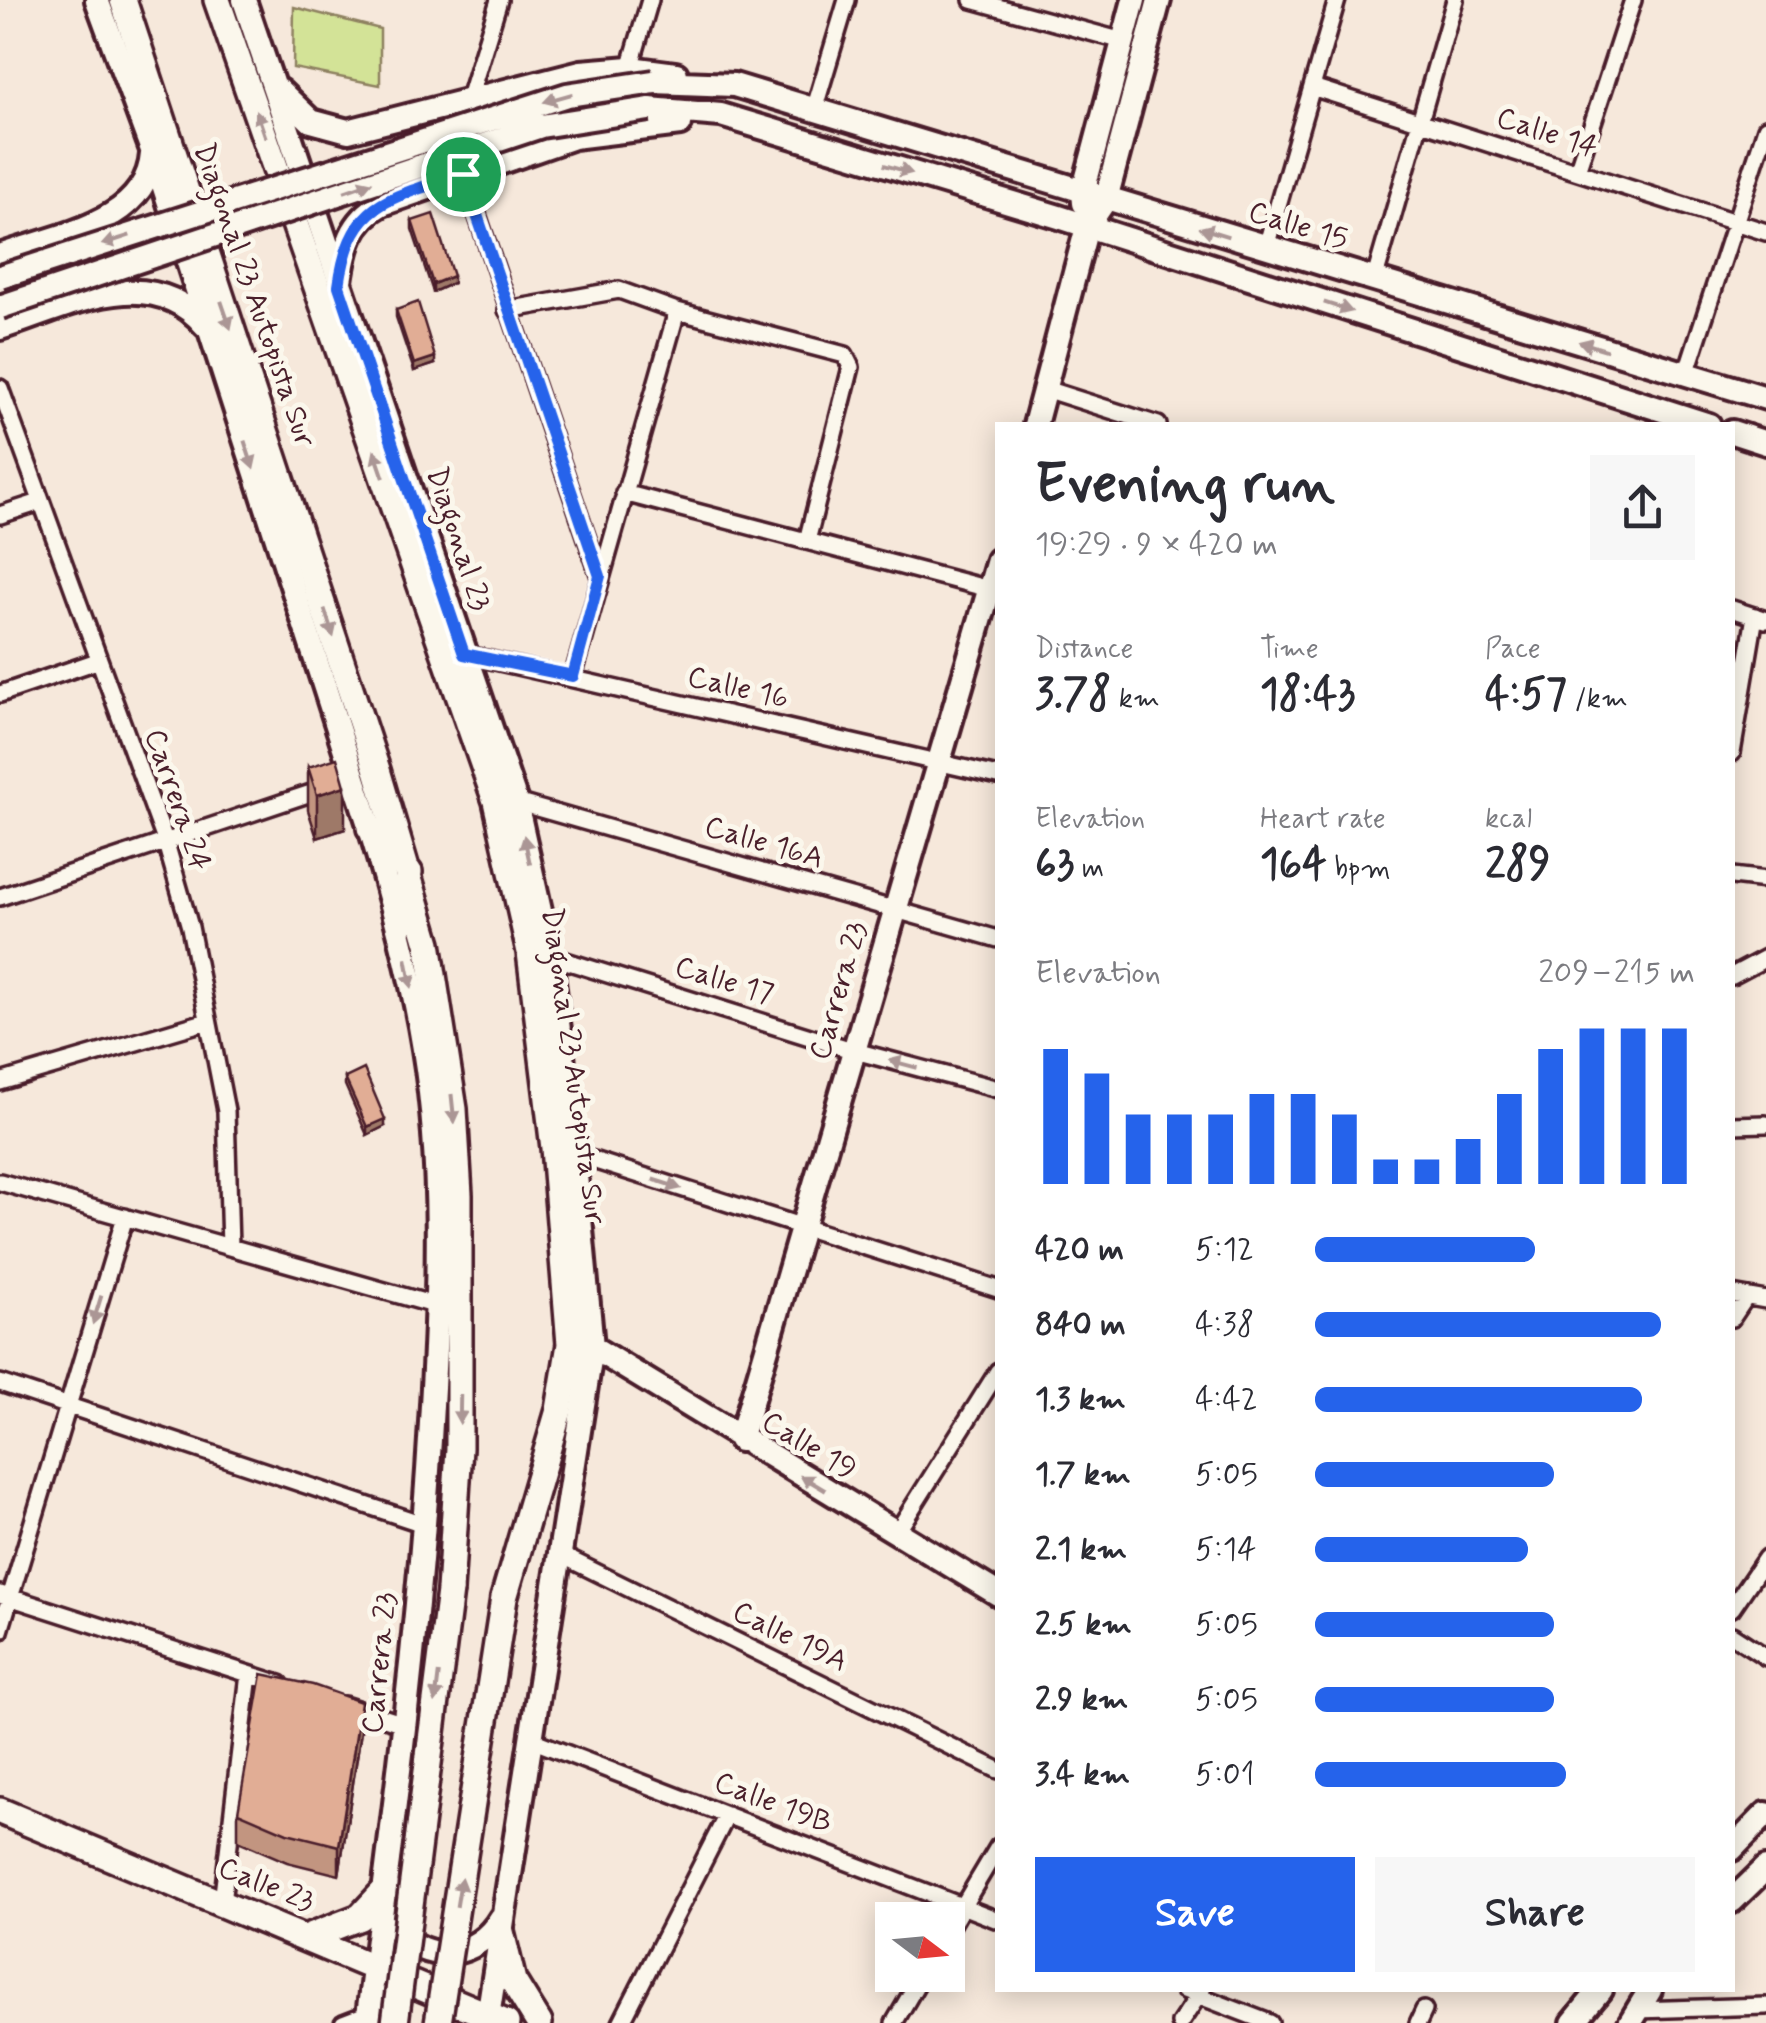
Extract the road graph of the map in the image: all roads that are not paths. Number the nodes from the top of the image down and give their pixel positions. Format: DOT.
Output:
graph roads {
  1 [pos="97,0"];
  2 [pos="499,0"];
  3 [pos="650,0"];
  4 [pos="846,0"];
  5 [pos="972,0"];
  6 [pos="1134,0"];
  7 [pos="1159,0"];
  8 [pos="1337,0"];
  9 [pos="1455,0"];
  10 [pos="1633,0"];
  11 [pos="226,2"];
  12 [pos="999,4"];
  13 [pos="126,12"];
  14 [pos="1123,42"];
  15 [pos="630,68"];
  16 [pos="734,85"];
  17 [pos="276,86"];
  18 [pos="1312,87"];
  19 [pos="469,98"];
  20 [pos="814,110"];
  21 [pos="1420,122"];
  22 [pos="1766,128"];
  23 [pos="772,133"];
  24 [pos="152,150"];
  25 [pos="1577,172"];
  26 [pos="463,174"];
  27 [pos="1094,196"];
  28 [pos="1736,222"];
  29 [pos="1087,226"];
  30 [pos="1766,232"];
  31 [pos="1266,247"];
  32 [pos="0,256"];
  33 [pos="0,277"];
  34 [pos="1374,281"];
  35 [pos="339,286"];
  36 [pos="0,307"];
  37 [pos="507,310"];
  38 [pos="676,311"];
  39 [pos="0,328"];
  40 [pos="208,329"];
  41 [pos="1686,374"];
  42 [pos="0,388"];
  43 [pos="1046,389"];
  44 [pos="1766,398"];
  45 [pos="1674,420"];
  46 [pos="1036,422"];
  47 [pos="1149,422"];
  48 [pos="1735,433"];
  49 [pos="1766,442"];
  50 [pos="624,492"];
  51 [pos="40,502"];
  52 [pos="0,515"];
  53 [pos="807,541"];
  54 [pos="995,571"];
  55 [pos="600,576"];
  56 [pos="990,589"];
  57 [pos="1735,610"];
  58 [pos="1760,618"];
  59 [pos="464,654"];
  60 [pos="97,661"];
  61 [pos="573,676"];
  62 [pos="0,694"];
  63 [pos="1735,739"];
  64 [pos="940,764"];
  65 [pos="995,775"];
  66 [pos="353,779"];
  67 [pos="516,802"];
  68 [pos="370,828"];
  69 [pos="166,842"];
  70 [pos="410,872"];
  71 [pos="1735,876"];
  72 [pos="1766,880"];
  73 [pos="0,897"];
  74 [pos="897,909"];
  75 [pos="400,926"];
  76 [pos="995,937"];
  77 [pos="550,956"];
  78 [pos="1766,958"];
  79 [pos="1735,974"];
  80 [pos="208,1021"];
  81 [pos="855,1051"];
  82 [pos="0,1082"];
  83 [pos="995,1088"];
  84 [pos="1766,1124"];
  85 [pos="1735,1125"];
  86 [pos="574,1154"];
  87 [pos="0,1182"];
  88 [pos="124,1216"];
  89 [pos="803,1228"];
  90 [pos="230,1247"];
  91 [pos="995,1288"];
  92 [pos="1739,1296"];
  93 [pos="1766,1300"];
  94 [pos="450,1309"];
  95 [pos="581,1345"];
  96 [pos="995,1380"];
  97 [pos="0,1383"];
  98 [pos="68,1405"];
  99 [pos="740,1440"];
  100 [pos="426,1525"];
  101 [pos="897,1532"];
  102 [pos="557,1553"];
  103 [pos="1766,1558"];
  104 [pos="995,1592"];
  105 [pos="5,1596"];
  106 [pos="1735,1604"];
  107 [pos="0,1631"];
  108 [pos="1735,1637"];
  109 [pos="1766,1657"];
  110 [pos="249,1674"];
  111 [pos="301,1690"];
  112 [pos="335,1702"];
  113 [pos="407,1725"];
  114 [pos="529,1739"];
  115 [pos="995,1769"];
  116 [pos="0,1811"];
  117 [pos="727,1814"];
  118 [pos="1766,1814"];
  119 [pos="1736,1839"];
  120 [pos="995,1852"];
  121 [pos="1766,1868"];
  122 [pos="385,1893"];
  123 [pos="1735,1898"];
  124 [pos="952,1902"];
  125 [pos="964,1902"];
  126 [pos="222,1903"];
  127 [pos="965,1907"];
  128 [pos="995,1919"];
  129 [pos="502,1923"];
  130 [pos="308,1937"];
  131 [pos="376,1966"];
  132 [pos="415,1983"];
  133 [pos="912,1992"];
  134 [pos="1195,1992"];
  135 [pos="1599,1992"];
  136 [pos="1600,1992"];
  137 [pos="1649,1992"];
  138 [pos="449,1998"];
  139 [pos="1766,2006"];
  140 [pos="1633,2017"];
  141 [pos="1680,2017"];
  142 [pos="368,2020"];
  143 [pos="494,2020"];
  144 [pos="343,2023"];
  145 [pos="395,2023"];
  146 [pos="438,2023"];
  147 [pos="463,2023"];
  148 [pos="539,2023"];
  149 [pos="621,2023"];
  150 [pos="894,2023"];
  151 [pos="1180,2023"];
  152 [pos="1270,2023"];
  153 [pos="1573,2023"];
  154 [pos="1585,2023"];
  1 -- 24 [label="street"];
  2 -- 19 [label="street"];
  3 -- 15 [label="street"];
  4 -- 20 [label="street"];
  5 -- 12 [label="street"];
  6 -- 14 [label="street"];
  7 -- 27 [label="street"];
  8 -- 18 [label="street"];
  9 -- 21 [label="street"];
  10 -- 25 [label="street"];
  11 -- 17 [label="street, Diagonal 23"];
  95 -- 11 [label="main road, Diagonal 23 Autopista Sur, one-way"];
  12 -- 14 [label="street"];
  13 -- 70 [label="main road, Diagonal 23 Autopista Sur, one-way"];
  14 -- 27 [label="street"];
  15 -- 16 [label="street"];
  15 -- 19 [label="street"];
  16 -- 20 [label="street, Calle 15"];
  16 -- 33 [label="street, one-way, bridge"];
  17 -- 19 [label="street"];
  17 -- 35 [label="street, Diagonal 23"];
  18 -- 21 [label="street, Calle 14"];
  18 -- 31 [label="street"];
  20 -- 27 [label="street, Calle 15"];
  21 -- 25 [label="street, Calle 14"];
  21 -- 34 [label="street"];
  22 -- 28 [label="street"];
  23 -- 26 [label="street"];
  23 -- 29 [label="street, one-way"];
  36 -- 23 [label="street, one-way, bridge"];
  24 -- 32 [label="street"];
  24 -- 40 [label="street"];
  25 -- 28 [label="street, Calle 14"];
  26 -- 35 [label="street"];
  26 -- 37 [label="street"];
  27 -- 29 [label="street"];
  31 -- 27 [label="street, Calle 15, one-way"];
  28 -- 30 [label="street, Calle 14"];
  28 -- 41 [label="street"];
  29 -- 43 [label="street"];
  29 -- 45 [label="street, one-way"];
  31 -- 34 [label="street, Calle 15"];
  41 -- 34 [label="street, Calle 15, one-way"];
  35 -- 59 [label="street, Diagonal 23"];
  37 -- 38 [label="street"];
  37 -- 55 [label="street"];
  38 -- 50 [label="street"];
  38 -- 53 [label="street"];
  39 -- 40 [label="street"];
  40 -- 66 [label="street, one-way"];
  41 -- 44 [label="street, Calle 15"];
  42 -- 51 [label="street, Carrera 24"];
  43 -- 46 [label="street"];
  43 -- 47 [label="street"];
  48 -- 49 [label="street"];
  50 -- 53 [label="street"];
  50 -- 55 [label="street"];
  51 -- 52 [label="street"];
  51 -- 60 [label="street, Carrera 24"];
  53 -- 56 [label="street"];
  54 -- 56 [label="street, Carrera 23"];
  55 -- 61 [label="street"];
  56 -- 64 [label="street, Carrera 23"];
  57 -- 58 [label="street"];
  58 -- 63 [label="street"];
  59 -- 61 [label="street, Calle 16"];
  59 -- 67 [label="street, Diagonal 23"];
  60 -- 62 [label="street"];
  60 -- 69 [label="street, Carrera 24"];
  61 -- 64 [label="street, Calle 16"];
  64 -- 65 [label="street, Calle 16"];
  64 -- 74 [label="street, Carrera 23"];
  66 -- 68 [label="street"];
  66 -- 69 [label="street"];
  67 -- 74 [label="street, Calle 16A"];
  77 -- 67 [label="street, Diagonal 23, one-way"];
  68 -- 70 [label="main road"];
  68 -- 75 [label="street"];
  69 -- 73 [label="street"];
  69 -- 80 [label="street, Carrera 24"];
  70 -- 75 [label="main road"];
  70 -- 94 [label="main road, Diagonal 23 Autopista Sur, one-way"];
  71 -- 72 [label="street"];
  74 -- 76 [label="street, Calle 16A"];
  74 -- 81 [label="street, Carrera 23"];
  75 -- 94 [label="street, one-way"];
  77 -- 81 [label="street, Calle 17"];
  77 -- 86 [label="street, Diagonal 23"];
  78 -- 79 [label="street"];
  80 -- 82 [label="street"];
  80 -- 90 [label="street, Carrera 24"];
  83 -- 81 [label="street, Calle 17, one-way"];
  81 -- 89 [label="street, Carrera 23"];
  84 -- 85 [label="street"];
  86 -- 89 [label="street, one-way"];
  86 -- 95 [label="street, Diagonal 23"];
  87 -- 88 [label="street"];
  88 -- 90 [label="street"];
  88 -- 98 [label="street, one-way"];
  89 -- 91 [label="street"];
  89 -- 99 [label="street, Carrera 23"];
  90 -- 94 [label="street"];
  92 -- 93 [label="street"];
  94 -- 100 [label="street, Carrera 23"];
  94 -- 145 [label="main road, Carrera 23, one-way, bridge"];
  95 -- 99 [label="street, Calle 19"];
  95 -- 102 [label="street"];
  146 -- 95 [label="main road, Diagonal 23 Autopista Sur, one-way, bridge"];
  96 -- 101 [label="street"];
  97 -- 98 [label="street"];
  98 -- 100 [label="street"];
  98 -- 105 [label="street"];
  101 -- 99 [label="street, Calle 19, one-way"];
  100 -- 113 [label="street, Carrera 23"];
  101 -- 104 [label="street, Calle 19"];
  102 -- 114 [label="street"];
  102 -- 115 [label="street, Calle 19A"];
  103 -- 106 [label="street"];
  105 -- 107 [label="street"];
  105 -- 110 [label="street"];
  108 -- 109 [label="street"];
  110 -- 111 [label="street"];
  110 -- 126 [label="street"];
  112 -- 113 [label="street"];
  113 -- 122 [label="street, Carrera 23"];
  114 -- 117 [label="street, Calle 19B"];
  114 -- 129 [label="street"];
  116 -- 126 [label="main road, Calle 23"];
  117 -- 124 [label="street, Calle 19B"];
  117 -- 149 [label="street"];
  118 -- 119 [label="street"];
  120 -- 125 [label="street"];
  121 -- 123 [label="street"];
  122 -- 129 [label="street"];
  122 -- 130 [label="main road"];
  122 -- 131 [label="street, Carrera 23"];
  126 -- 130 [label="main road, Calle 23"];
  127 -- 128 [label="street, Calle 19B"];
  129 -- 143 [label="street"];
  129 -- 148 [label="main road"];
  130 -- 131 [label="main road, Calle 23"];
  131 -- 132 [label="main road, Calle 23"];
  131 -- 142 [label="street, Carrera 23"];
  132 -- 138 [label="main road, Calle 23"];
  132 -- 142 [label="main road"];
  133 -- 150 [label="street"];
  134 -- 151 [label="street"];
  134 -- 152 [label="street"];
  135 -- 153 [label="street"];
  136 -- 154 [label="street"];
  137 -- 140 [label="street"];
  138 -- 143 [label="main road, Calle 23"];
  138 -- 147 [label="main road"];
  139 -- 141 [label="street"];
  140 -- 141 [label="street"];
  142 -- 144 [label="street"];
}
